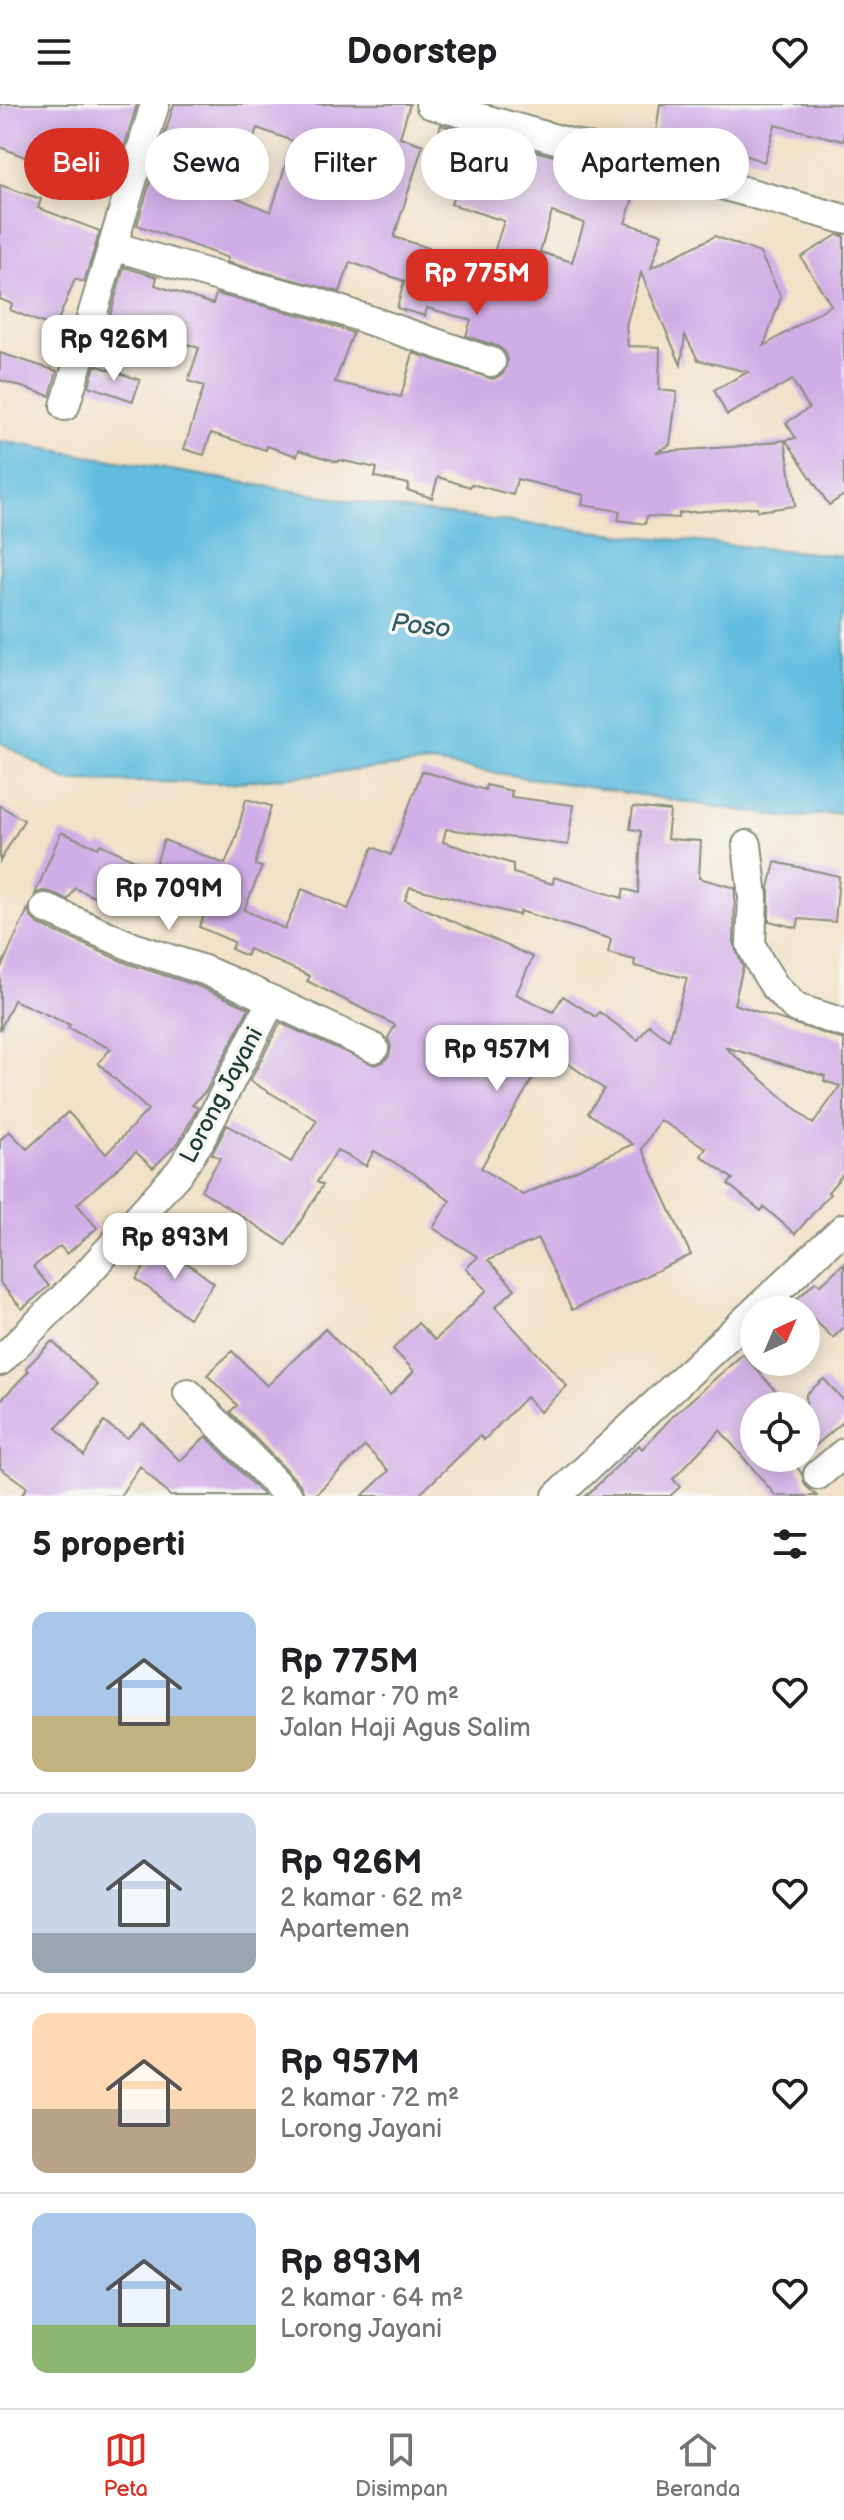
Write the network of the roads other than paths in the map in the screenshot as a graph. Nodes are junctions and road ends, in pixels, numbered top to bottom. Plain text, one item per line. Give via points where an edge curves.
1 (155, 104) edge
2 (430, 104) edge
3 (470, 110) edge
4 (844, 219) edge
5 (113, 246) junction
6 (491, 362) dead end
7 (65, 406) dead end
8 (747, 845) dead end
9 (45, 908) dead end
10 (272, 1000) junction
11 (844, 1023) edge
12 (374, 1048) dead end
13 (844, 1228) edge
14 (771, 1296) edge
15 (740, 1325) edge
16 (0, 1361) edge
17 (188, 1393) dead end
18 (844, 1453) edge
19 (818, 1475) dead end
20 (288, 1496) edge
21 (557, 1496) edge

1 - 5 street
2 - 3 street
3 - 4 street
5 - 6 street via 313,301
5 - 7 street
8 - 11 street via 751,945 760,963 796,1008
9 - 10 street, Lorong Jayani
10 - 12 street, Lorong Jayani
10 - 16 street, Lorong Jayani via 180,1171
13 - 14 street
15 - 21 street
17 - 20 street
18 - 19 street

